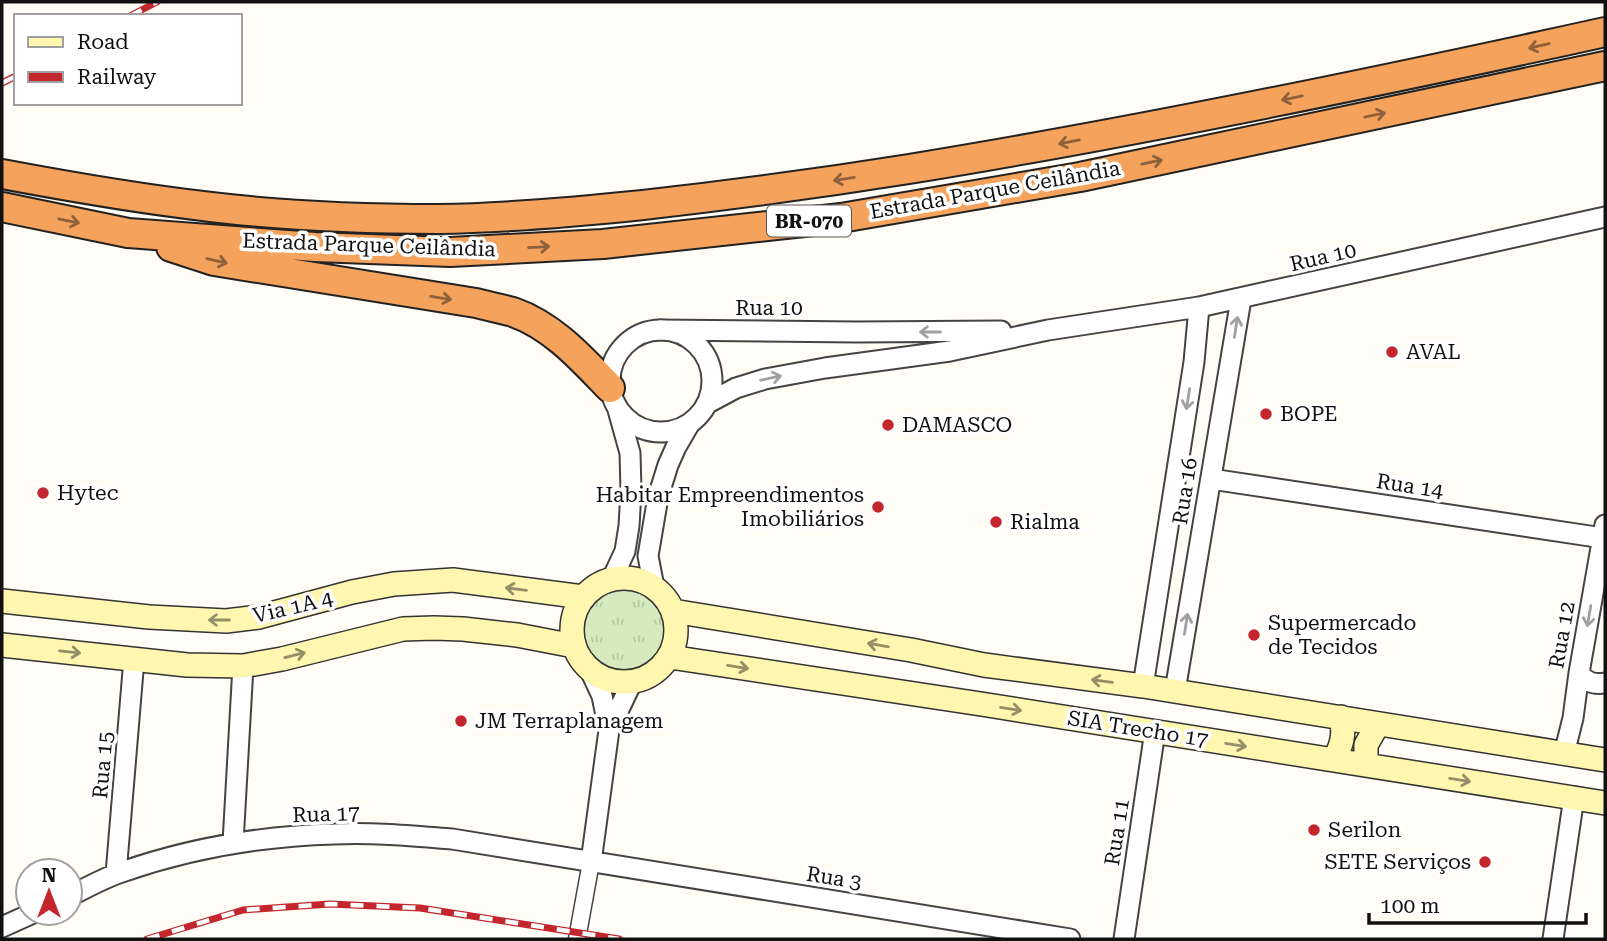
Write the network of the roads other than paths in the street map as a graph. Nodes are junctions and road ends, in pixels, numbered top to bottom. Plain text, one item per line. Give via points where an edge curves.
1 (1605, 32) edge
2 (1605, 66) edge
3 (2, 174) edge
4 (2, 207) edge
5 (1605, 217) edge
6 (128, 233) junction
7 (1241, 299) junction
8 (1199, 307) junction
9 (659, 330) junction
10 (1048, 330) junction
11 (1194, 362) junction
12 (1228, 375) junction
13 (613, 397) junction
14 (708, 403) junction
15 (690, 423) junction
16 (1211, 479) junction
17 (1604, 532) edge
18 (612, 579) junction
19 (654, 587) junction
20 (583, 597) junction
21 (2, 601) edge
22 (673, 611) junction
23 (1149, 644) junction
24 (2, 645) edge
25 (574, 646) junction
26 (1181, 656) junction
27 (670, 657) junction
28 (134, 659) junction
29 (984, 665) junction
30 (243, 666) junction
31 (590, 670) junction
32 (1578, 673) junction
33 (632, 682) junction
34 (1605, 683) edge
35 (1143, 686) junction
36 (1175, 691) junction
37 (981, 704) junction
38 (1341, 717) junction
39 (1378, 724) junction
40 (610, 730) junction
41 (1155, 732) junction
42 (1564, 754) junction
43 (1334, 760) junction
44 (1605, 760) edge
45 (1366, 765) junction
46 (1574, 797) junction
47 (1605, 803) edge
48 (233, 843) junction
49 (591, 862) junction
50 (116, 874) junction
51 (84, 889) edge
52 (577, 939) edge
53 (1070, 939) edge
54 (1124, 939) edge
55 (1553, 939) edge

1 -> 3 highway, Estrada Parque Ceilândia / BR-070 via 1032,149 786,188 593,210 441,219 318,215 214,208
6 -> 2 highway, Estrada Parque Ceilândia / BR-070 via 450,252 603,244 841,218 1080,177
4 -> 6 highway, Estrada Parque Ceilândia / BR-070
5 - 7 street, Rua 10
6 -> 13 highway via 214,261 515,313 544,327 572,349
7 - 8 street, Rua 10
12 -> 7 street, Rua 16
8 - 10 street, Rua 10
8 - 11 street, Rua 16
10 -> 9 street, Rua 10
9 - 13 street via 642,333 617,355 611,371
9 - 14 street via 676,332 704,352 713,386
14 -> 10 street, Rua 10 via 765,379 950,351
11 - 12 street via 1215,356 1224,362
11 -> 23 street, Rua 16
12 - 16 street, Rua 16
13 - 15 street via 627,419 642,428 658,432
13 - 18 street via 630,453 631,491 625,551
14 - 15 street
15 - 19 street via 668,465 658,497 648,556
16 - 17 street, Rua 14
26 -> 16 street, Rua 16
17 -> 32 street, Rua 12
18 - 19 main road via 641,580
18 - 20 main road
19 - 22 main road
20 -> 21 main road, Via 1A 4 via 453,580 394,584 226,621
20 - 25 main road via 573,620
22 - 27 main road via 677,636
29 -> 22 main road, SIA Trecho 17
23 - 26 street via 1154,661 1162,666 1173,665
23 - 35 street, Rua 16
24 -> 28 main road
30 -> 25 main road via 403,629 463,629
25 - 31 main road
26 - 36 street, Rua 16
27 - 33 main road via 647,678
27 -> 37 main road, SIA Trecho 17
28 - 30 main road
28 - 50 street, Rua 15
35 -> 29 main road, SIA Trecho 17
29 - 37 main road
30 - 48 street
31 - 33 main road via 603,678
31 - 40 street
32 - 34 street via 1587,682
32 - 42 street, Rua 12
33 - 40 street
35 - 36 main road, SIA Trecho 17
36 - 38 main road, SIA Trecho 17
37 -> 41 main road, SIA Trecho 17
38 - 39 main road, SIA Trecho 17
38 - 43 main road via 1343,735
39 - 42 main road, SIA Trecho 17
39 - 45 main road via 1366,745
40 - 49 street
41 -> 43 main road, SIA Trecho 17
41 - 54 street, Rua 11
42 - 44 main road, SIA Trecho 17
43 - 45 main road, SIA Trecho 17
45 -> 46 main road, SIA Trecho 17
46 - 47 main road, SIA Trecho 17
46 - 55 street
48 - 49 street, Rua 17 via 334,834 404,835
48 - 50 street, Rua 17
49 - 52 street
49 - 53 street, Rua 3
50 - 51 street, Rua 17

